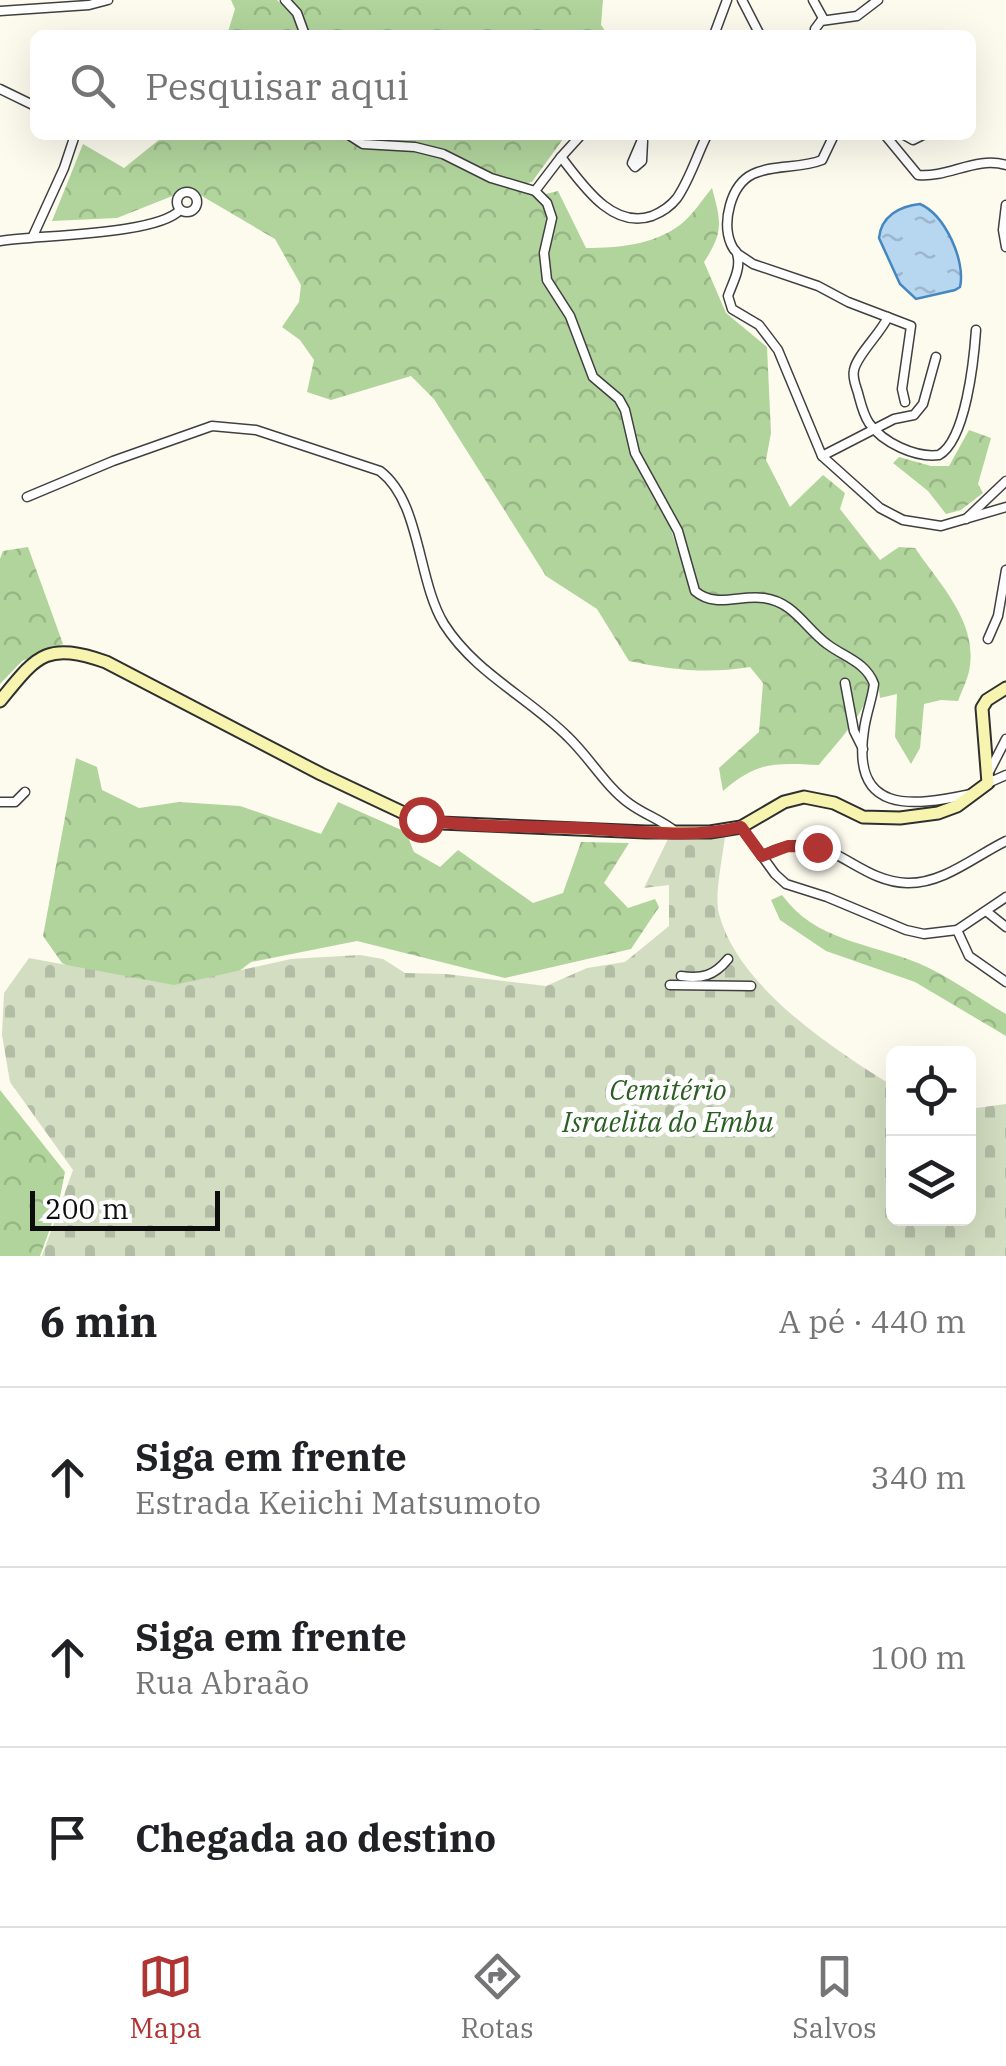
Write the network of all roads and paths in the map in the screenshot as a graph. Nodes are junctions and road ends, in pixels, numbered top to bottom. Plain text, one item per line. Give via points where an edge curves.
1 (108, 0) edge
2 (285, 0) edge
3 (727, 0) edge
4 (742, 0) edge
5 (813, 0) edge
6 (878, 0) edge
7 (0, 10) edge
8 (824, 20) junction
9 (303, 30) edge
10 (716, 30) edge
11 (757, 30) edge
12 (816, 30) edge
13 (0, 88) edge
14 (30, 103) edge
15 (74, 140) edge
16 (357, 140) edge
17 (576, 140) edge
18 (643, 140) edge
19 (704, 140) edge
20 (832, 140) edge
21 (889, 140) edge
22 (561, 157) junction
23 (633, 160) dead end
24 (1006, 165) edge
25 (535, 191) junction
26 (1006, 205) edge
27 (180, 210) dead end
28 (33, 236) junction
29 (0, 241) edge
30 (1006, 247) edge
31 (738, 254) junction
32 (888, 317) junction
33 (976, 330) dead end
34 (936, 358) dead end
35 (904, 402) dead end
36 (873, 428) junction
37 (822, 456) junction
38 (1006, 481) edge
39 (27, 497) dead end
40 (1006, 507) edge
41 (964, 521) junction
42 (1006, 570) edge
43 (988, 638) dead end
44 (845, 682) dead end
45 (1006, 688) edge
46 (0, 701) edge
47 (1006, 740) edge
48 (862, 749) junction
49 (1006, 775) edge
50 (988, 778) junction
51 (25, 792) dead end
52 (976, 793) junction
53 (0, 802) edge
54 (741, 827) junction
55 (676, 832) junction
56 (1006, 841) edge
57 (762, 856) junction
58 (1006, 898) edge
59 (986, 911) junction
60 (1006, 928) edge
61 (957, 930) junction
62 (728, 959) dead end
63 (680, 976) dead end
64 (1006, 982) edge
65 (670, 985) dead end
66 (751, 986) dead end

1 - 7 street
2 - 9 street
3 - 10 street
4 - 11 street
5 - 8 street
6 - 8 street via 857,16
8 - 12 street
13 - 14 street
15 - 28 street
16 - 25 street via 443,154
17 - 22 street
18 - 23 street
19 - 22 street via 673,202 644,218 622,218 607,208
20 - 31 street via 822,160 744,180 727,227
21 - 24 street via 924,176 987,162
22 - 25 street
25 - 48 street via 552,218 544,253 547,280 570,316 593,377 625,410 635,453 671,515 695,591 722,601 776,601 867,672 874,684
26 - 30 street
27 - 28 street via 148,226
28 - 29 street
31 - 32 street
31 - 37 street via 728,296 732,309 759,325 778,350
32 - 35 street via 912,326
32 - 36 street via 853,373
33 - 36 street via 964,406 947,451 909,452
34 - 36 street via 914,415
36 - 37 street
37 - 41 street via 865,497 902,520 926,526
38 - 41 street
39 - 55 street via 212,426 266,433 380,470 399,493 427,587 456,640 564,733 630,804
40 - 41 street
42 - 43 street
44 - 48 street
45 - 50 main road via 982,708
46 - 55 main road via 41,656 87,656 421,819
47 - 50 street
48 - 52 street via 868,781 890,800 926,803
49 - 50 street
50 - 52 main road
51 - 53 street via 14,802
52 - 54 main road via 938,813 888,818 804,797
54 - 55 main road
54 - 57 street
56 - 57 street via 917,882 894,881 817,847 788,846
57 - 61 street via 797,890 924,934
58 - 59 street
59 - 60 street
59 - 61 street
61 - 64 street via 968,956
62 - 63 street via 705,976
65 - 66 street

